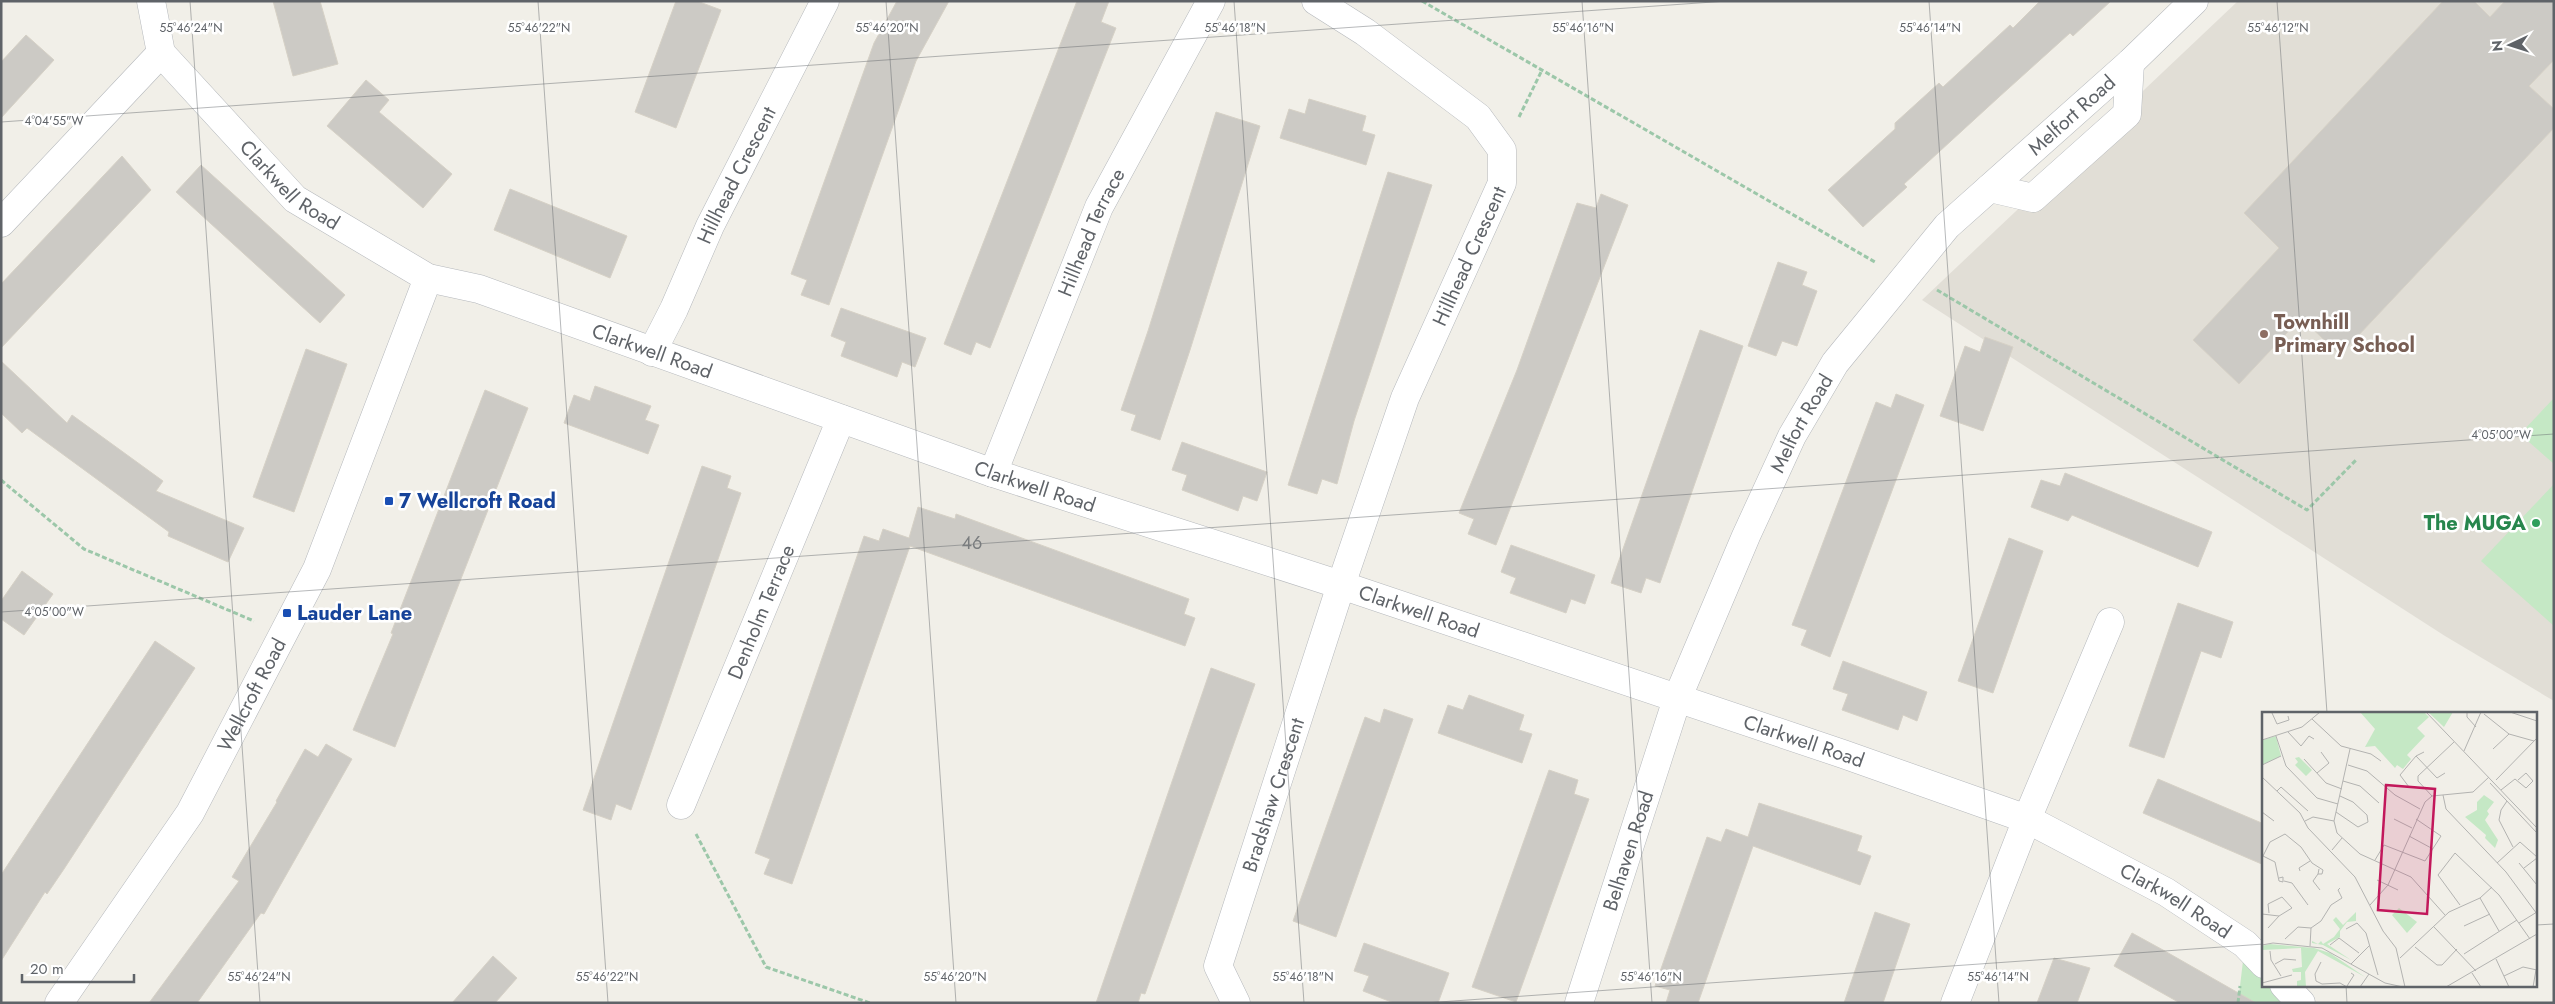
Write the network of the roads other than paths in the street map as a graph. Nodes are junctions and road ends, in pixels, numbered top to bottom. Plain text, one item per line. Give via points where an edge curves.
1 (152, 1) edge
2 (825, 1) edge
3 (1211, 1) edge
4 (1316, 1) edge
5 (2194, 1) edge
6 (161, 54) junction
7 (2130, 63) junction
8 (1990, 188) junction
9 (1, 223) edge
10 (428, 278) junction
11 (652, 352) junction
12 (841, 420) junction
13 (993, 473) junction
14 (1341, 585) junction
15 (2110, 622) dead end
16 (1677, 699) junction
17 (680, 805) road end
18 (2027, 819) junction
19 (2262, 962) edge
20 (2285, 986) edge
21 (59, 1003) edge
22 (1236, 1003) edge
23 (1579, 1003) edge
24 (1955, 1003) edge
25 (2301, 1003) edge

1 - 6 street
2 - 11 street, Hillhead Crescent via 710,226
3 - 13 street, Hillhead Terrace via 1099,207
4 - 14 street, Hillhead Crescent via 1365,32 1478,117 1502,150 1502,183 1405,398
5 - 7 street, Melfort Road
6 - 9 street
6 - 10 street, Clarkwell Road via 295,199
7 - 8 street, Melfort Road
7 - 8 street, Melfort Road via 2127,114 2113,127 2033,198
8 - 16 street, Melfort Road via 1947,226 1835,363 1792,436
10 - 11 street, Clarkwell Road via 478,289
10 - 21 street, Wellcroft Road via 317,570 190,813
11 - 12 street, Clarkwell Road
12 - 13 street, Clarkwell Road
12 - 17 street, Denholm Terrace
13 - 14 street, Clarkwell Road
14 - 16 street, Clarkwell Road
14 - 22 street, Bradshaw Crescent via 1218,966
15 - 18 street
16 - 18 street, Clarkwell Road
16 - 23 street, Belhaven Road
18 - 19 street, Clarkwell Road via 2166,892 2245,944
18 - 24 street
20 - 25 street

